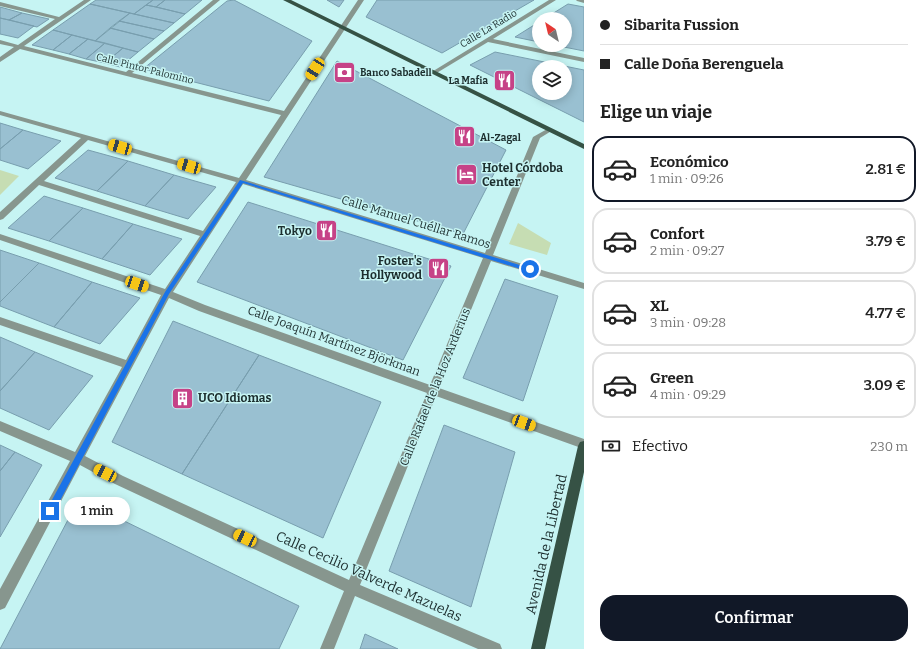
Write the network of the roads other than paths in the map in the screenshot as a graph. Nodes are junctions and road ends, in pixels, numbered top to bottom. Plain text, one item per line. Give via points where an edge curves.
1 (88, 0) edge
2 (218, 0) edge
3 (286, 0) edge
4 (361, 0) edge
5 (553, 0) edge
6 (579, 0) edge
7 (584, 1) edge
8 (0, 4) edge
9 (61, 19) junction
10 (342, 28) junction
11 (487, 40) junction
12 (0, 42) edge
13 (20, 47) junction
14 (0, 60) edge
15 (584, 60) edge
16 (433, 73) junction
17 (127, 74) junction
18 (0, 113) edge
19 (286, 114) junction
20 (549, 130) junction
21 (87, 138) junction
22 (584, 147) edge
23 (241, 181) junction
24 (38, 182) junction
25 (0, 217) edge
26 (206, 235) junction
27 (0, 237) edge
28 (489, 257) junction
29 (584, 286) edge
30 (167, 293) junction
31 (0, 321) edge
32 (128, 365) junction
33 (434, 391) junction
34 (0, 426) edge
35 (584, 445) edge
36 (78, 458) junction
37 (352, 588) junction
38 (0, 603) edge
39 (327, 649) edge
40 (495, 649) edge
41 (538, 649) edge

1 - 9 street
2 - 17 street
3 - 10 main road
4 - 10 street
5 - 11 street, Calle La Radio
6 - 7 street
8 - 9 street
9 - 13 street
10 - 16 main road
10 - 19 street
11 - 15 street
11 - 16 street, Calle La Radio
12 - 13 street, Calle Pintor Palomino
13 - 14 street
13 - 17 street, Calle Pintor Palomino
16 - 20 main road
17 - 19 street, Calle Pintor Palomino
18 - 21 street, Calle Manuel Cuéllar Ramos
19 - 23 street
20 - 22 main road
20 - 28 street, Calle Rafael de la Hoz Arderius via 537,137
21 - 23 street, Calle Manuel Cuéllar Ramos
21 - 24 street
23 - 26 street
23 - 28 street, Calle Manuel Cuéllar Ramos
24 - 25 street
24 - 26 street
26 - 30 street
27 - 30 street, Calle Joaquín Martínez Björkman
28 - 29 street, Calle Manuel Cuéllar Ramos
28 - 33 street, Calle Rafael de la Hoz Arderius
30 - 32 street
30 - 33 street, Calle Joaquín Martínez Björkman via 202,308
31 - 32 street
32 - 36 street
33 - 35 street, Calle Joaquín Martínez Björkman
33 - 37 street, Calle Rafael de la Hoz Arderius
34 - 36 street, Calle Cecilio Valverde Mazuelas
35 - 41 main road, Avenida de la Libertad
36 - 37 street, Calle Cecilio Valverde Mazuelas via 119,480
36 - 38 street
37 - 39 street, Calle Rafael de la Hoz Arderius
37 - 40 street, Calle Cecilio Valverde Mazuelas

